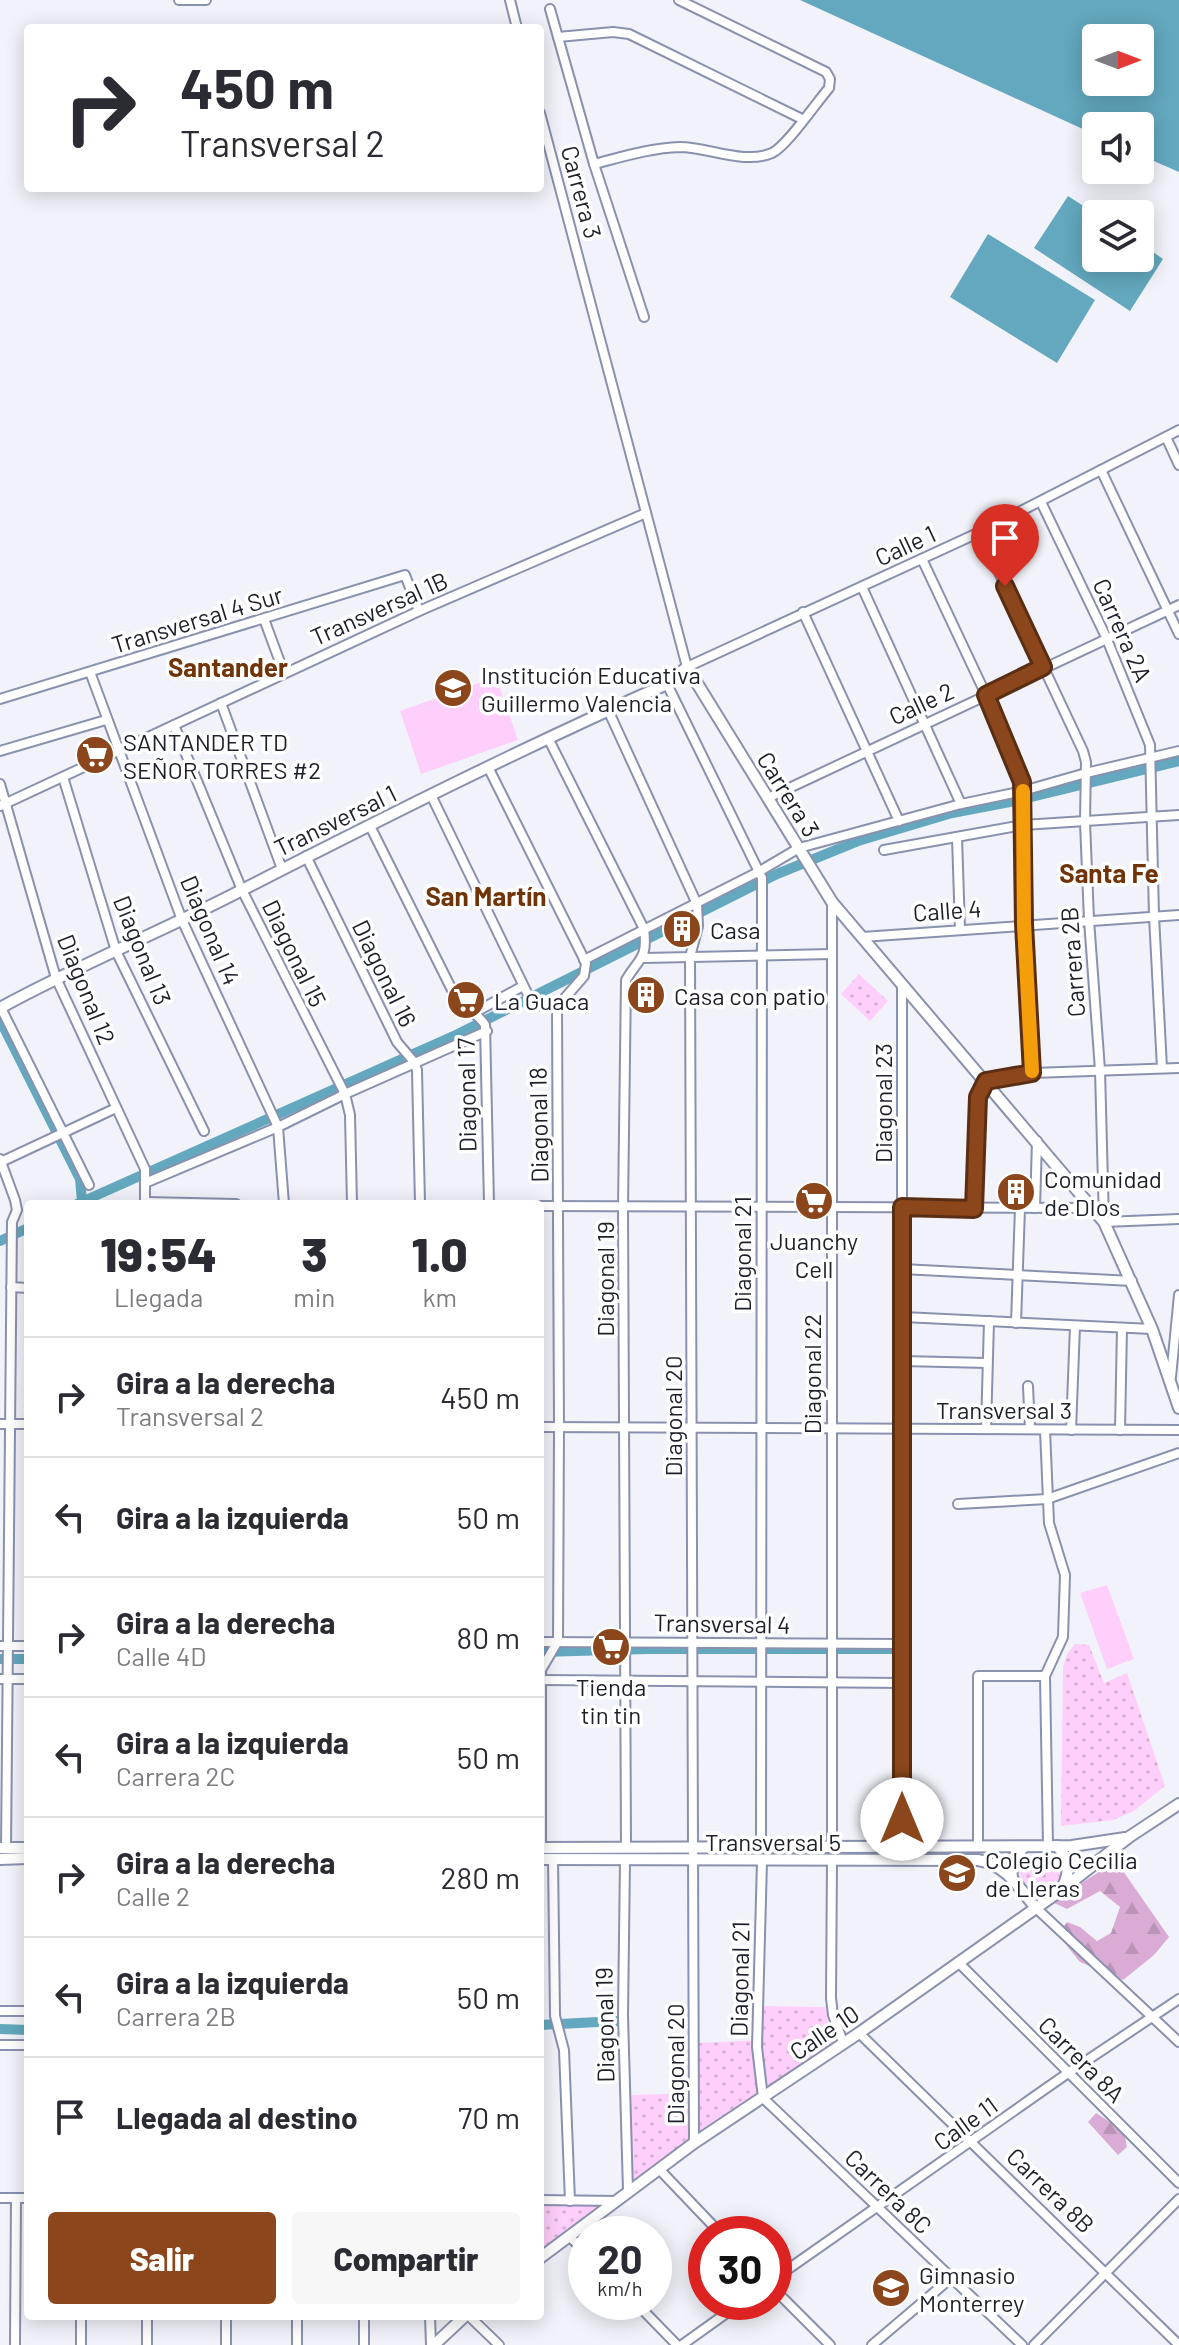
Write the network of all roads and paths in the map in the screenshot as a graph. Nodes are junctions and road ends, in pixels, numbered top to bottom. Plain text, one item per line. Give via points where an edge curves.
1 (179, 0) edge
2 (206, 0) edge
3 (510, 0) edge
4 (679, 0) edge
5 (550, 9) dead end
6 (516, 24) edge
7 (558, 37) junction
8 (802, 119) junction
9 (544, 128) edge
10 (594, 164) junction
11 (644, 317) dead end
12 (1179, 430) edge
13 (1166, 437) junction
14 (1179, 465) edge
15 (1101, 470) junction
16 (1041, 502) junction
17 (646, 513) junction
18 (980, 532) junction
19 (922, 559) junction
20 (862, 587) junction
21 (1179, 605) edge
22 (1168, 610) junction
23 (419, 611) junction
24 (803, 612) junction
25 (264, 619) junction
26 (1179, 634) edge
27 (1106, 637) junction
28 (687, 667) junction
29 (1043, 667) junction
30 (90, 672) junction
31 (284, 673) junction
32 (667, 684) junction
33 (986, 695) junction
34 (0, 699) edge
35 (221, 703) junction
36 (608, 710) junction
37 (106, 720) junction
38 (925, 724) junction
39 (174, 725) junction
40 (549, 740) junction
41 (0, 751) edge
42 (119, 751) junction
43 (1179, 751) edge
44 (866, 752) junction
45 (1152, 759) junction
46 (488, 767) junction
47 (1086, 775) junction
48 (63, 777) junction
49 (0, 784) edge
50 (1023, 793) junction
51 (431, 795) junction
52 (768, 798) junction
53 (3, 804) edge
54 (961, 804) junction
55 (1179, 815) edge
56 (1151, 817) junction
57 (899, 821) junction
58 (1085, 822) junction
59 (1023, 825) junction
60 (370, 826) junction
61 (957, 837) junction
62 (801, 850) junction
63 (884, 850) dead end
64 (306, 856) junction
65 (282, 869) junction
66 (761, 874) junction
67 (242, 890) junction
68 (832, 902) junction
69 (698, 908) junction
70 (1179, 915) edge
71 (1154, 916) junction
72 (182, 920) junction
73 (1089, 920) junction
74 (1024, 924) junction
75 (960, 929) junction
76 (644, 931) junction
77 (862, 937) junction
78 (116, 951) junction
79 (832, 954) junction
80 (761, 956) junction
81 (690, 957) junction
82 (643, 958) junction
83 (585, 962) junction
84 (56, 978) junction
85 (902, 985) junction
86 (524, 988) junction
87 (557, 1007) junction
88 (1, 1008) edge
89 (477, 1014) junction
90 (486, 1028) junction
91 (411, 1060) junction
92 (1162, 1068) junction
93 (1179, 1068) edge
94 (1100, 1070) junction
95 (1032, 1073) junction
96 (986, 1081) junction
97 (344, 1091) junction
98 (116, 1108) junction
99 (276, 1123) junction
100 (204, 1131) dead end
101 (65, 1134) junction
102 (1037, 1139) junction
103 (0, 1161) edge
104 (145, 1177) junction
105 (89, 1185) dead end
106 (145, 1200) edge
107 (284, 1200) edge
108 (352, 1200) edge
109 (420, 1200) edge
110 (489, 1200) edge
111 (544, 1206) edge
112 (559, 1206) junction
113 (902, 1207) junction
114 (623, 1208) junction
115 (691, 1208) junction
116 (760, 1208) junction
117 (830, 1208) junction
118 (1020, 1208) junction
119 (1035, 1208) junction
120 (1092, 1208) junction
121 (974, 1209) junction
122 (1179, 1219) edge
123 (1104, 1222) junction
124 (0, 1223) edge
125 (12, 1227) junction
126 (902, 1269) junction
127 (1017, 1275) junction
128 (1132, 1281) junction
129 (11, 1287) junction
130 (24, 1288) edge
131 (1179, 1295) edge
132 (903, 1317) junction
133 (989, 1321) junction
134 (1016, 1323) junction
135 (1177, 1323) edge
136 (1075, 1326) junction
137 (1122, 1328) junction
138 (1152, 1329) junction
139 (902, 1361) junction
140 (987, 1363) junction
141 (1170, 1381) junction
142 (1028, 1386) dead end
143 (1179, 1408) edge
144 (5, 1424) edge
145 (544, 1427) edge
146 (559, 1427) junction
147 (624, 1427) junction
148 (692, 1428) junction
149 (761, 1428) junction
150 (832, 1428) junction
151 (903, 1429) junction
152 (986, 1429) junction
153 (1030, 1429) junction
154 (1045, 1430) junction
155 (1071, 1430) junction
156 (1120, 1430) junction
157 (1179, 1430) edge
158 (1179, 1453) edge
159 (1047, 1499) junction
160 (958, 1504) dead end
161 (544, 1642) edge
162 (556, 1644) junction
163 (625, 1644) junction
164 (902, 1644) junction
165 (693, 1646) junction
166 (762, 1646) junction
167 (832, 1647) junction
168 (5, 1649) edge
169 (544, 1665) edge
170 (1045, 1676) junction
171 (5, 1677) edge
172 (544, 1680) edge
173 (625, 1681) junction
174 (693, 1681) junction
175 (761, 1681) junction
176 (832, 1682) junction
177 (902, 1683) junction
178 (1179, 1804) edge
179 (1129, 1837) junction
180 (832, 1845) junction
181 (626, 1846) junction
182 (693, 1846) junction
183 (761, 1846) junction
184 (902, 1846) junction
185 (978, 1846) junction
186 (1052, 1846) junction
187 (1024, 1847) junction
188 (544, 1848) edge
189 (24, 1849) edge
190 (2, 1852) edge
191 (24, 1857) edge
192 (544, 1859) edge
193 (553, 1859) junction
194 (625, 1860) junction
195 (693, 1860) junction
196 (762, 1861) junction
197 (832, 1861) junction
198 (1012, 1879) junction
199 (1060, 1891) junction
200 (1035, 1907) junction
201 (958, 1962) junction
202 (1179, 1999) edge
203 (0, 2011) edge
204 (24, 2011) edge
205 (1153, 2017) junction
206 (859, 2033) junction
207 (843, 2042) junction
208 (1179, 2042) edge
209 (0, 2045) edge
210 (24, 2045) edge
211 (1068, 2073) junction
212 (763, 2098) junction
213 (973, 2142) junction
214 (694, 2143) junction
215 (659, 2169) junction
216 (1179, 2183) edge
217 (628, 2191) junction
218 (0, 2198) edge
219 (16, 2198) junction
220 (24, 2198) edge
221 (1179, 2199) edge
222 (544, 2200) edge
223 (570, 2201) junction
224 (617, 2201) junction
225 (879, 2208) junction
226 (596, 2216) edge
227 (704, 2216) edge
228 (568, 2237) edge
229 (544, 2255) edge
230 (792, 2267) edge
231 (1107, 2272) junction
232 (951, 2278) junction
233 (792, 2307) edge
234 (81, 2320) edge
235 (147, 2320) edge
236 (226, 2320) edge
237 (297, 2320) edge
238 (364, 2320) edge
239 (430, 2320) edge
240 (462, 2320) edge
241 (471, 2320) edge
242 (654, 2320) edge
243 (716, 2320) edge
244 (15, 2345) edge
245 (81, 2345) edge
246 (147, 2345) edge
247 (226, 2345) edge
248 (297, 2345) edge
249 (364, 2345) edge
250 (432, 2345) edge
251 (499, 2345) edge
252 (680, 2345) edge
253 (830, 2345) edge
254 (872, 2345) edge
255 (1022, 2345) edge
256 (1034, 2345) edge
257 (1179, 2345) edge

1 - 2 street
3 - 6 street
4 - 8 street via 826,72 829,88
5 - 7 street
7 - 8 street via 629,34
7 - 10 street
8 - 10 street via 783,146 758,157 682,147
9 - 17 street, Carrera 3
10 - 11 street
12 - 13 street, Calle 1
13 - 14 street
13 - 15 street, Calle 1
15 - 16 street, Calle 1
15 - 22 street
16 - 18 street, Calle 1
16 - 27 street, Carrera 2A
17 - 23 street, Transversal 1B
17 - 28 street, Carrera 3
18 - 19 street, Calle 1
18 - 29 street, Carrera 2B
19 - 20 street, Calle 1
19 - 33 street
20 - 24 street, Calle 1
20 - 38 street
21 - 22 street, Calle 2
22 - 26 street
22 - 27 street, Calle 2
23 - 25 street, Transversal 4 Sur via 405,575
23 - 31 street, Transversal 1B
24 - 28 street, Calle 1
24 - 44 street
25 - 30 street, Transversal 4 Sur
25 - 31 street
27 - 29 street, Calle 2
27 - 45 street, Carrera 2A
28 - 32 street, Transversal 1
28 - 52 street, Carrera 3
29 - 33 street, Calle 2
29 - 47 street, Carrera 2B via 1083,751
30 - 34 street, Transversal 4 Sur
30 - 37 street, Diagonal 14
31 - 35 street, Transversal 1B
32 - 36 street, Transversal 1
32 - 66 street
33 - 38 street, Calle 2
33 - 50 street
35 - 39 street, Transversal 1B
35 - 65 street
36 - 40 street, Transversal 1
36 - 69 street, Diagonal 20
37 - 41 street
37 - 42 street, Diagonal 14
38 - 44 street, Calle 2
38 - 54 street
39 - 42 street, Transversal 1B
39 - 67 street, Diagonal 15
40 - 46 street, Transversal 1
40 - 76 street, Diagonal 19
42 - 48 street, Transversal 1B
42 - 72 street, Diagonal 14
43 - 45 street
44 - 52 street, Calle 2
44 - 57 street
45 - 47 street
45 - 56 street, Carrera 2A
46 - 51 street, Transversal 1
46 - 83 street
47 - 50 street
47 - 58 street, Carrera 2B
48 - 53 street, Transversal 1B
48 - 78 street, Diagonal 13
49 - 53 street, Diagonal 12
50 - 54 street
50 - 59 street
51 - 60 street, Transversal 1
51 - 86 street
52 - 62 street, Carrera 3
53 - 84 street, Diagonal 12
54 - 57 street
55 - 56 street
56 - 58 street
56 - 71 street, Carrera 2A
57 - 62 street
58 - 59 street
58 - 73 street, Carrera 2B
59 - 61 street
59 - 74 street
60 - 64 street, Transversal 1
60 - 89 street, Diagonal 17 via 456,998
61 - 63 street
61 - 75 street
62 - 66 street
62 - 68 street, Carrera 3
64 - 65 street, Transversal 1
64 - 91 street, Diagonal 16 via 397,1042
65 - 67 street, Transversal 1
66 - 69 street
66 - 80 street, Diagonal 21
67 - 72 street, Transversal 1
67 - 97 street, Diagonal 15
68 - 77 street, Carrera 3
68 - 79 street, Diagonal 22
69 - 76 street
69 - 81 street, Diagonal 20
70 - 71 street, Calle 4
71 - 73 street, Calle 4
71 - 92 street, Carrera 2A
72 - 78 street, Transversal 1
72 - 99 street, Diagonal 14
73 - 74 street, Calle 4
73 - 94 street, Carrera 2B
74 - 75 street, Calle 4
74 - 95 street
75 - 77 street, Calle 4
76 - 82 street, Diagonal 19
76 - 83 street
77 - 85 street, Carrera 3
78 - 84 street, Transversal 1
78 - 100 street, Diagonal 13
79 - 80 street
79 - 117 street, Diagonal 22
80 - 81 street
80 - 116 street, Diagonal 21
81 - 82 street
81 - 115 street, Diagonal 20
82 - 114 street, Diagonal 19 via 626,980
83 - 87 street via 584,976
84 - 88 street, Transversal 1
84 - 98 street, Diagonal 12
85 - 96 street, Carrera 3
85 - 113 street, Diagonal 23
86 - 87 street via 536,1005
86 - 89 street
87 - 112 street, Diagonal 18
88 - 101 street
89 - 90 street, Diagonal 17
90 - 91 street
90 - 110 street, Diagonal 17
91 - 97 street
91 - 109 street, Diagonal 16 via 417,1070
92 - 93 street
92 - 94 street
94 - 95 street
94 - 123 street, Carrera 2B
95 - 96 street
96 - 102 street, Carrera 3
96 - 121 street via 976,1110
97 - 99 street
97 - 108 street, Diagonal 15 via 350,1115
98 - 101 street
98 - 104 street, Diagonal 12
99 - 104 street
99 - 107 street, Diagonal 14
101 - 103 street
101 - 105 street
102 - 119 street
102 - 120 street, Carrera 3
103 - 125 street via 17,1210
104 - 106 street, Diagonal 12
111 - 112 street
112 - 114 street
112 - 146 street, Diagonal 18
113 - 117 street
113 - 121 street
113 - 126 street, Diagonal 23
114 - 115 street
114 - 147 street, Diagonal 19
115 - 116 street
115 - 148 street, Diagonal 20
116 - 117 street
116 - 149 street, Diagonal 21
117 - 150 street, Diagonal 22
118 - 119 street
118 - 121 street
118 - 127 street
119 - 120 street
120 - 123 street, Carrera 3
122 - 123 street
123 - 128 street, Carrera 3
124 - 125 street
125 - 129 street
126 - 127 street
126 - 132 street, Diagonal 23
127 - 128 street
127 - 134 street
128 - 138 street, Carrera 3
129 - 130 street
129 - 144 street
131 - 135 street
132 - 133 street
132 - 139 street, Diagonal 23
133 - 134 street
133 - 140 street
134 - 136 street
135 - 141 street
136 - 137 street
136 - 155 street
137 - 138 street
137 - 156 street
138 - 141 street, Carrera 3
139 - 140 street
139 - 151 street, Diagonal 23
140 - 152 street
141 - 143 street, Carrera 3
142 - 153 street
144 - 168 street
145 - 146 street, Transversal 3
146 - 147 street, Transversal 3
146 - 162 street, Diagonal 18
147 - 148 street, Transversal 3
147 - 163 street, Diagonal 19
148 - 149 street, Transversal 3
148 - 165 street, Diagonal 20
149 - 150 street, Transversal 3
149 - 166 street, Diagonal 21
150 - 151 street, Transversal 3
150 - 167 street, Diagonal 22
151 - 152 street, Transversal 3
151 - 164 street, Diagonal 23
152 - 153 street, Transversal 3
153 - 154 street, Transversal 3
154 - 155 street, Transversal 3
154 - 159 street
155 - 156 street, Transversal 3
156 - 157 street, Transversal 3
158 - 159 street
159 - 160 street
159 - 170 street via 1051,1535 1065,1575 1063,1637
161 - 162 street, Transversal 4
162 - 163 street, Transversal 4
162 - 169 street
163 - 165 street, Transversal 4
163 - 173 street, Diagonal 19
164 - 167 street, Transversal 4
164 - 177 street, Diagonal 23
165 - 166 street, Transversal 4
165 - 174 street, Diagonal 20
166 - 167 street, Transversal 4
166 - 175 street, Diagonal 21
167 - 176 street, Diagonal 22
168 - 171 street
170 - 185 street via 978,1676
170 - 186 street
171 - 190 street
172 - 173 street
173 - 174 street
173 - 181 street, Diagonal 19
174 - 175 street
174 - 182 street, Diagonal 20
175 - 176 street
175 - 183 street, Diagonal 21
176 - 177 street
176 - 180 street, Diagonal 22
177 - 184 street, Diagonal 23
178 - 179 street, Calle 10
179 - 186 street, Calle 10
179 - 199 street, Calle 10
180 - 183 street, Transversal 5
180 - 184 street, Transversal 5
181 - 182 street, Transversal 5
181 - 188 street, Transversal 5
182 - 183 street, Transversal 5
182 - 195 street, Diagonal 20
184 - 185 street, Transversal 5
185 - 187 street, Transversal 5
186 - 187 street, Calle 10
186 - 199 street via 1068,1862
187 - 198 street via 1011,1860
189 - 190 street
190 - 191 street
192 - 193 street, Transversal 5
193 - 194 street, Transversal 5
193 - 223 street via 555,2016 564,2050
194 - 195 street, Transversal 5
194 - 217 street, Diagonal 19
195 - 196 street, Transversal 5
195 - 214 street, Diagonal 20
196 - 197 street, Transversal 5
196 - 212 street, Diagonal 21 via 757,2047
197 - 198 street, Transversal 5 via 978,1860 996,1865
197 - 207 street via 831,1998
198 - 200 street, Transversal 5
199 - 200 street, Calle 10
200 - 201 street, Calle 10
200 - 205 street
201 - 206 street, Calle 10
201 - 211 street, Carrera 8A
202 - 205 street, Calle 11
203 - 204 street
205 - 208 street
205 - 211 street, Calle 11
206 - 207 street, Calle 10
206 - 213 street, Carrera 8B
207 - 212 street, Calle 10
209 - 210 street
211 - 213 street, Calle 11
211 - 216 street, Carrera 8A
212 - 214 street, Calle 10
212 - 225 street, Carrera 8C
213 - 225 street, Calle 11
213 - 231 street, Carrera 8B
214 - 215 street, Calle 10
215 - 217 street, Calle 10
215 - 227 street
217 - 224 street, Calle 10
218 - 219 street
219 - 220 street
219 - 244 street
221 - 231 street
222 - 223 street
223 - 224 street
224 - 226 street, Calle 10
225 - 230 street, Calle 11
225 - 232 street, Carrera 8C
228 - 229 street, Calle 10
231 - 256 street
231 - 257 street, Carrera 8B
232 - 254 street
232 - 255 street, Carrera 8C
233 - 253 street
234 - 245 street
235 - 246 street
236 - 247 street
237 - 248 street
238 - 249 street
239 - 250 street
240 - 250 street
241 - 251 street
242 - 252 street
243 - 252 street

